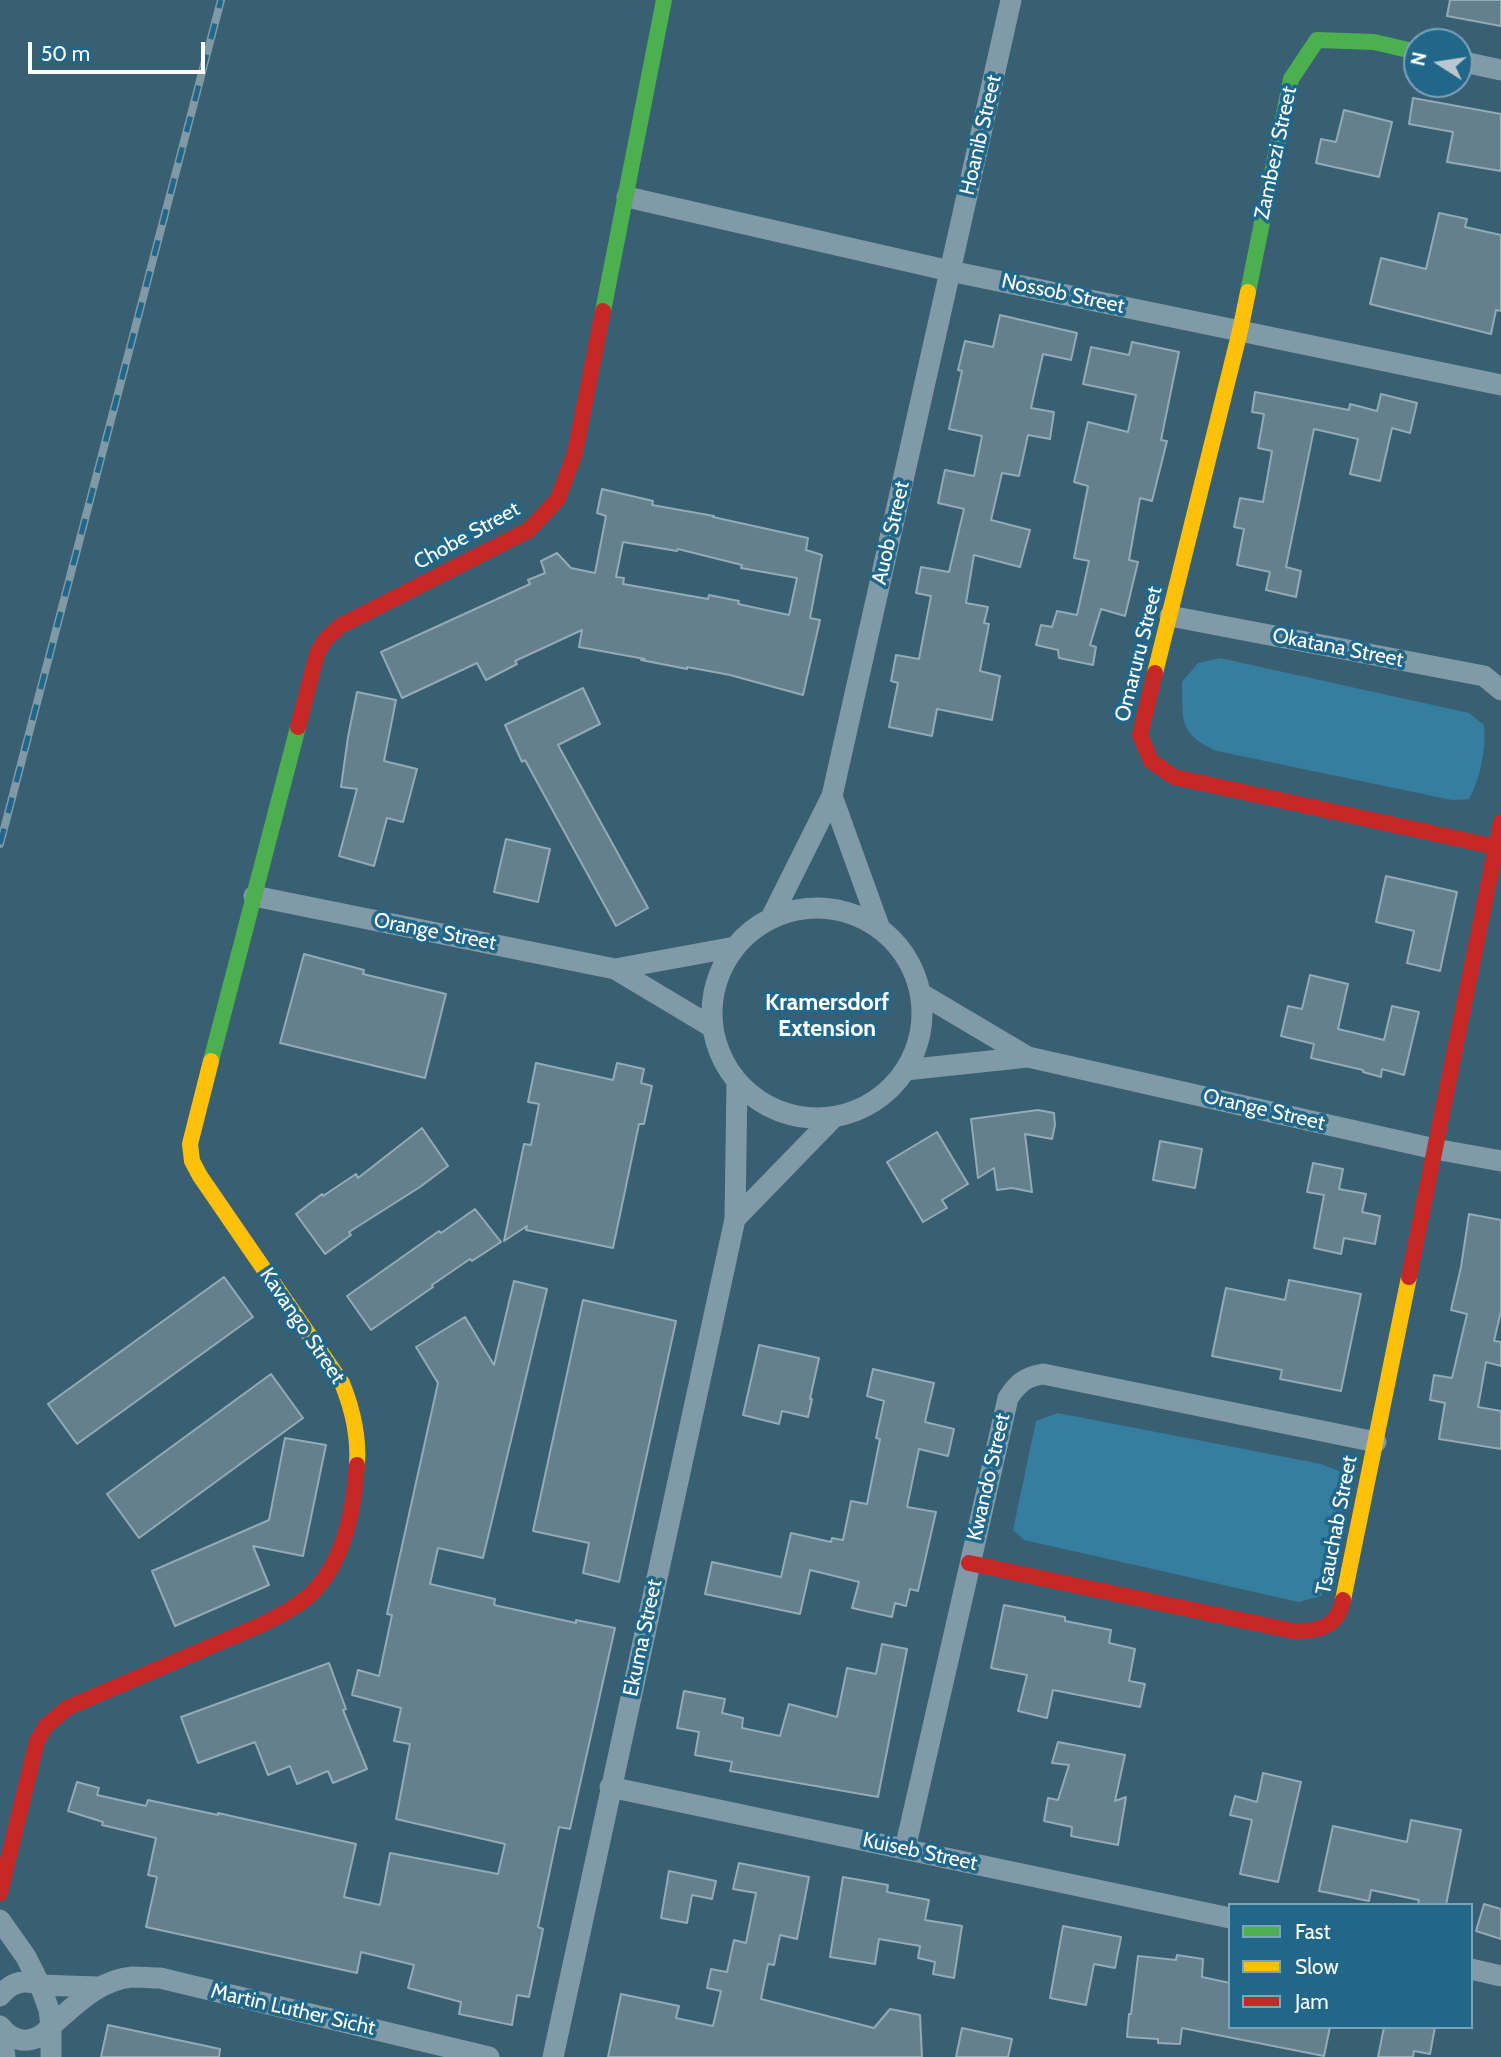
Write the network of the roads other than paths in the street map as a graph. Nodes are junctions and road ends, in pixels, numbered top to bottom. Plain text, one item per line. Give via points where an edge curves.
1 (664, 0) edge
2 (1011, 0) edge
3 (1403, 48) edge
4 (1473, 64) edge
5 (1501, 70) edge
6 (626, 197) junction
7 (950, 271) junction
8 (1240, 331) junction
9 (1501, 385) edge
10 (1170, 616) junction
11 (1501, 690) edge
12 (832, 796) junction
13 (1501, 822) edge
14 (1496, 847) junction
15 (254, 896) junction
16 (771, 918) junction
17 (880, 929) junction
18 (735, 947) junction
19 (615, 969) junction
20 (920, 993) junction
21 (712, 1027) junction
22 (1028, 1056) junction
23 (905, 1070) junction
24 (737, 1082) junction
25 (834, 1117) junction
26 (1435, 1149) junction
27 (1501, 1161) edge
28 (735, 1219) junction
29 (1376, 1442) junction
30 (969, 1563) junction
31 (610, 1787) junction
32 (905, 1849) junction
33 (0, 1894) edge
34 (1228, 1918) edge
35 (0, 1920) edge
36 (1473, 1969) edge
37 (1501, 1976) edge
38 (40, 1985) junction
39 (97, 1987) junction
40 (0, 1996) edge
41 (51, 2026) junction
42 (1, 2027) edge
43 (3, 2056) edge
44 (51, 2057) edge
45 (489, 2057) edge
46 (553, 2057) edge

1 - 6 street, Chobe Street
2 - 7 street, Hoanib Street
3 - 8 street, Zambezi Street via 1317,40 1291,79
4 - 5 street
6 - 7 street, Nossob Street
6 - 15 street, Chobe Street via 575,453 558,499 529,530 340,626 325,640 317,654
7 - 8 street, Nossob Street
7 - 12 street, Auob Street
8 - 9 street, Nossob Street
8 - 10 street, Omaruru Street
10 - 11 street, Okatana Street via 1484,676
10 - 14 street, Omaruru Street via 1140,735 1151,761 1174,777
12 - 16 street, Auob Street
12 - 17 street
13 - 14 street
14 - 26 street
15 - 19 street, Orange Street
15 - 33 street, Kavango Street via 190,1144 192,1161 342,1383 358,1443 351,1515 328,1574 292,1608 67,1708 46,1726 37,1741
16 - 17 street via 799,909 827,908 855,915
16 - 18 street
17 - 20 street via 899,947
18 - 19 street, Orange Street
18 - 21 street via 720,971 712,999
19 - 21 street, Orange Street
20 - 22 street, Orange Street
20 - 23 street via 916,1046
21 - 24 street via 721,1056
22 - 23 street, Orange Street
22 - 26 street, Orange Street
23 - 25 street via 886,1093
24 - 25 street via 764,1105 798,1117
24 - 28 street, Ekuma Street
25 - 28 street
26 - 27 street, Orange Street
26 - 29 street, Tsauchab Street
28 - 31 street, Ekuma Street
29 - 30 street, Kwando Street via 1044,1374 1028,1377 1008,1398
29 - 30 street, Tsauchab Street via 1341,1611 1336,1620 1315,1631 1293,1631
30 - 32 street, Kwando Street
31 - 32 street, Kuiseb Street
31 - 46 street, Ekuma Street
32 - 34 street, Kuiseb Street
35 - 38 street
36 - 37 street
38 - 39 street, Martin Luther Sicht
38 - 40 street, Martin Luther Sicht via 22,1981
38 - 41 street
39 - 41 street, Martin Luther Sicht
39 - 45 street, Martin Luther Sicht via 132,1977 160,1979
41 - 42 street, Martin Luther Sicht via 26,2041 8,2035
41 - 44 street
42 - 43 street

